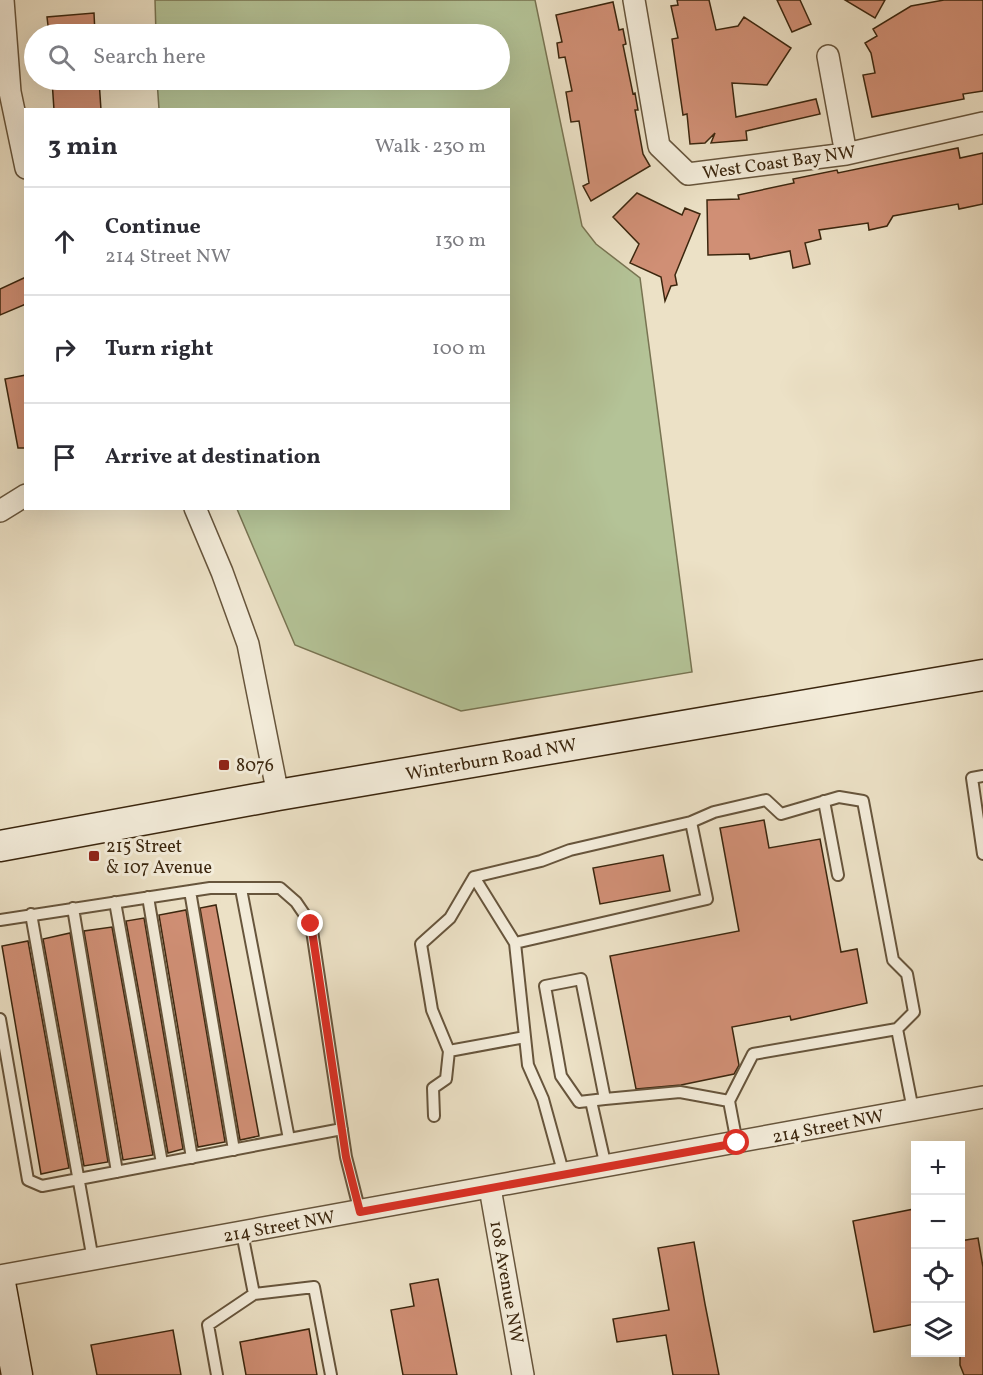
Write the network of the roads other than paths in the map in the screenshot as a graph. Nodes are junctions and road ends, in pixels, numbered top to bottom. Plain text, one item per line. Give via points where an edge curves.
1 (3, 0) edge
2 (634, 0) edge
3 (828, 56) dead end
4 (983, 123) edge
5 (846, 154) junction
6 (24, 158) edge
7 (24, 496) edge
8 (196, 510) edge
9 (0, 511) edge
10 (983, 675) edge
11 (983, 776) edge
12 (278, 795) junction
13 (824, 801) junction
14 (691, 822) junction
15 (0, 846) edge
16 (983, 854) edge
17 (838, 875) dead end
18 (474, 877) junction
19 (241, 888) junction
20 (190, 891) junction
21 (148, 897) junction
22 (116, 902) junction
23 (73, 908) junction
24 (31, 914) junction
25 (0, 920) edge
26 (515, 943) junction
27 (0, 1019) edge
28 (897, 1029) junction
29 (525, 1037) junction
30 (449, 1051) junction
31 (983, 1097) edge
32 (605, 1099) junction
33 (591, 1101) junction
34 (729, 1101) junction
35 (913, 1110) junction
36 (434, 1116) dead end
37 (342, 1129) junction
38 (289, 1139) junction
39 (737, 1143) junction
40 (234, 1150) junction
41 (192, 1158) junction
42 (162, 1164) junction
43 (606, 1167) junction
44 (117, 1172) junction
45 (564, 1175) junction
46 (77, 1180) junction
47 (490, 1188) junction
48 (360, 1212) junction
49 (242, 1233) junction
50 (93, 1260) junction
51 (0, 1276) edge
52 (0, 1283) edge
53 (254, 1294) junction
54 (16, 1375) edge
55 (217, 1375) edge
56 (331, 1375) edge
57 (524, 1375) edge

1 - 6 street via 10,92
2 - 5 street, West Coast Bay NW via 659,146 688,174
3 - 5 street
4 - 5 street, West Coast Bay NW
7 - 9 street
8 - 12 street via 248,644
10 - 12 main road, Winterburn Road NW
11 - 16 lane via 972,778
12 - 15 main road, Winterburn Road NW
13 - 14 lane via 782,814 765,800 714,812
13 - 17 lane
13 - 28 lane via 839,797 863,801 893,960 907,974 914,1012
14 - 18 lane
14 - 26 lane via 707,899
18 - 26 lane
18 - 30 lane via 450,918 421,944 432,1010
19 - 20 lane
19 - 37 lane via 280,888 311,924
19 - 38 lane
20 - 21 lane
20 - 40 lane
21 - 22 lane
21 - 41 lane
22 - 23 lane
22 - 42 lane
23 - 24 lane
23 - 44 lane
24 - 25 lane
24 - 46 lane
26 - 29 lane
27 - 46 lane via 28,1180 42,1186
28 - 34 lane via 753,1054
28 - 35 lane
29 - 30 lane
29 - 45 lane via 528,1065 543,1100
30 - 36 lane via 446,1079 433,1088
31 - 35 street, 214 Street NW
32 - 33 lane
32 - 33 lane via 581,979 545,986 561,1076 579,1102
32 - 34 lane via 680,1092
33 - 43 lane
34 - 39 lane
35 - 39 street, 214 Street NW
37 - 38 lane
37 - 48 lane
38 - 40 lane
39 - 43 street, 214 Street NW
40 - 41 lane
41 - 42 lane
42 - 44 lane
43 - 45 street, 214 Street NW
44 - 46 lane
45 - 47 street, 214 Street NW
46 - 50 lane
47 - 48 street, 214 Street NW
47 - 57 street, 108 Avenue NW
48 - 49 street, 214 Street NW
49 - 50 street, 214 Street NW
49 - 53 lane
50 - 51 street, 214 Street NW
52 - 54 main road
53 - 55 lane via 208,1325
53 - 56 lane via 314,1287

